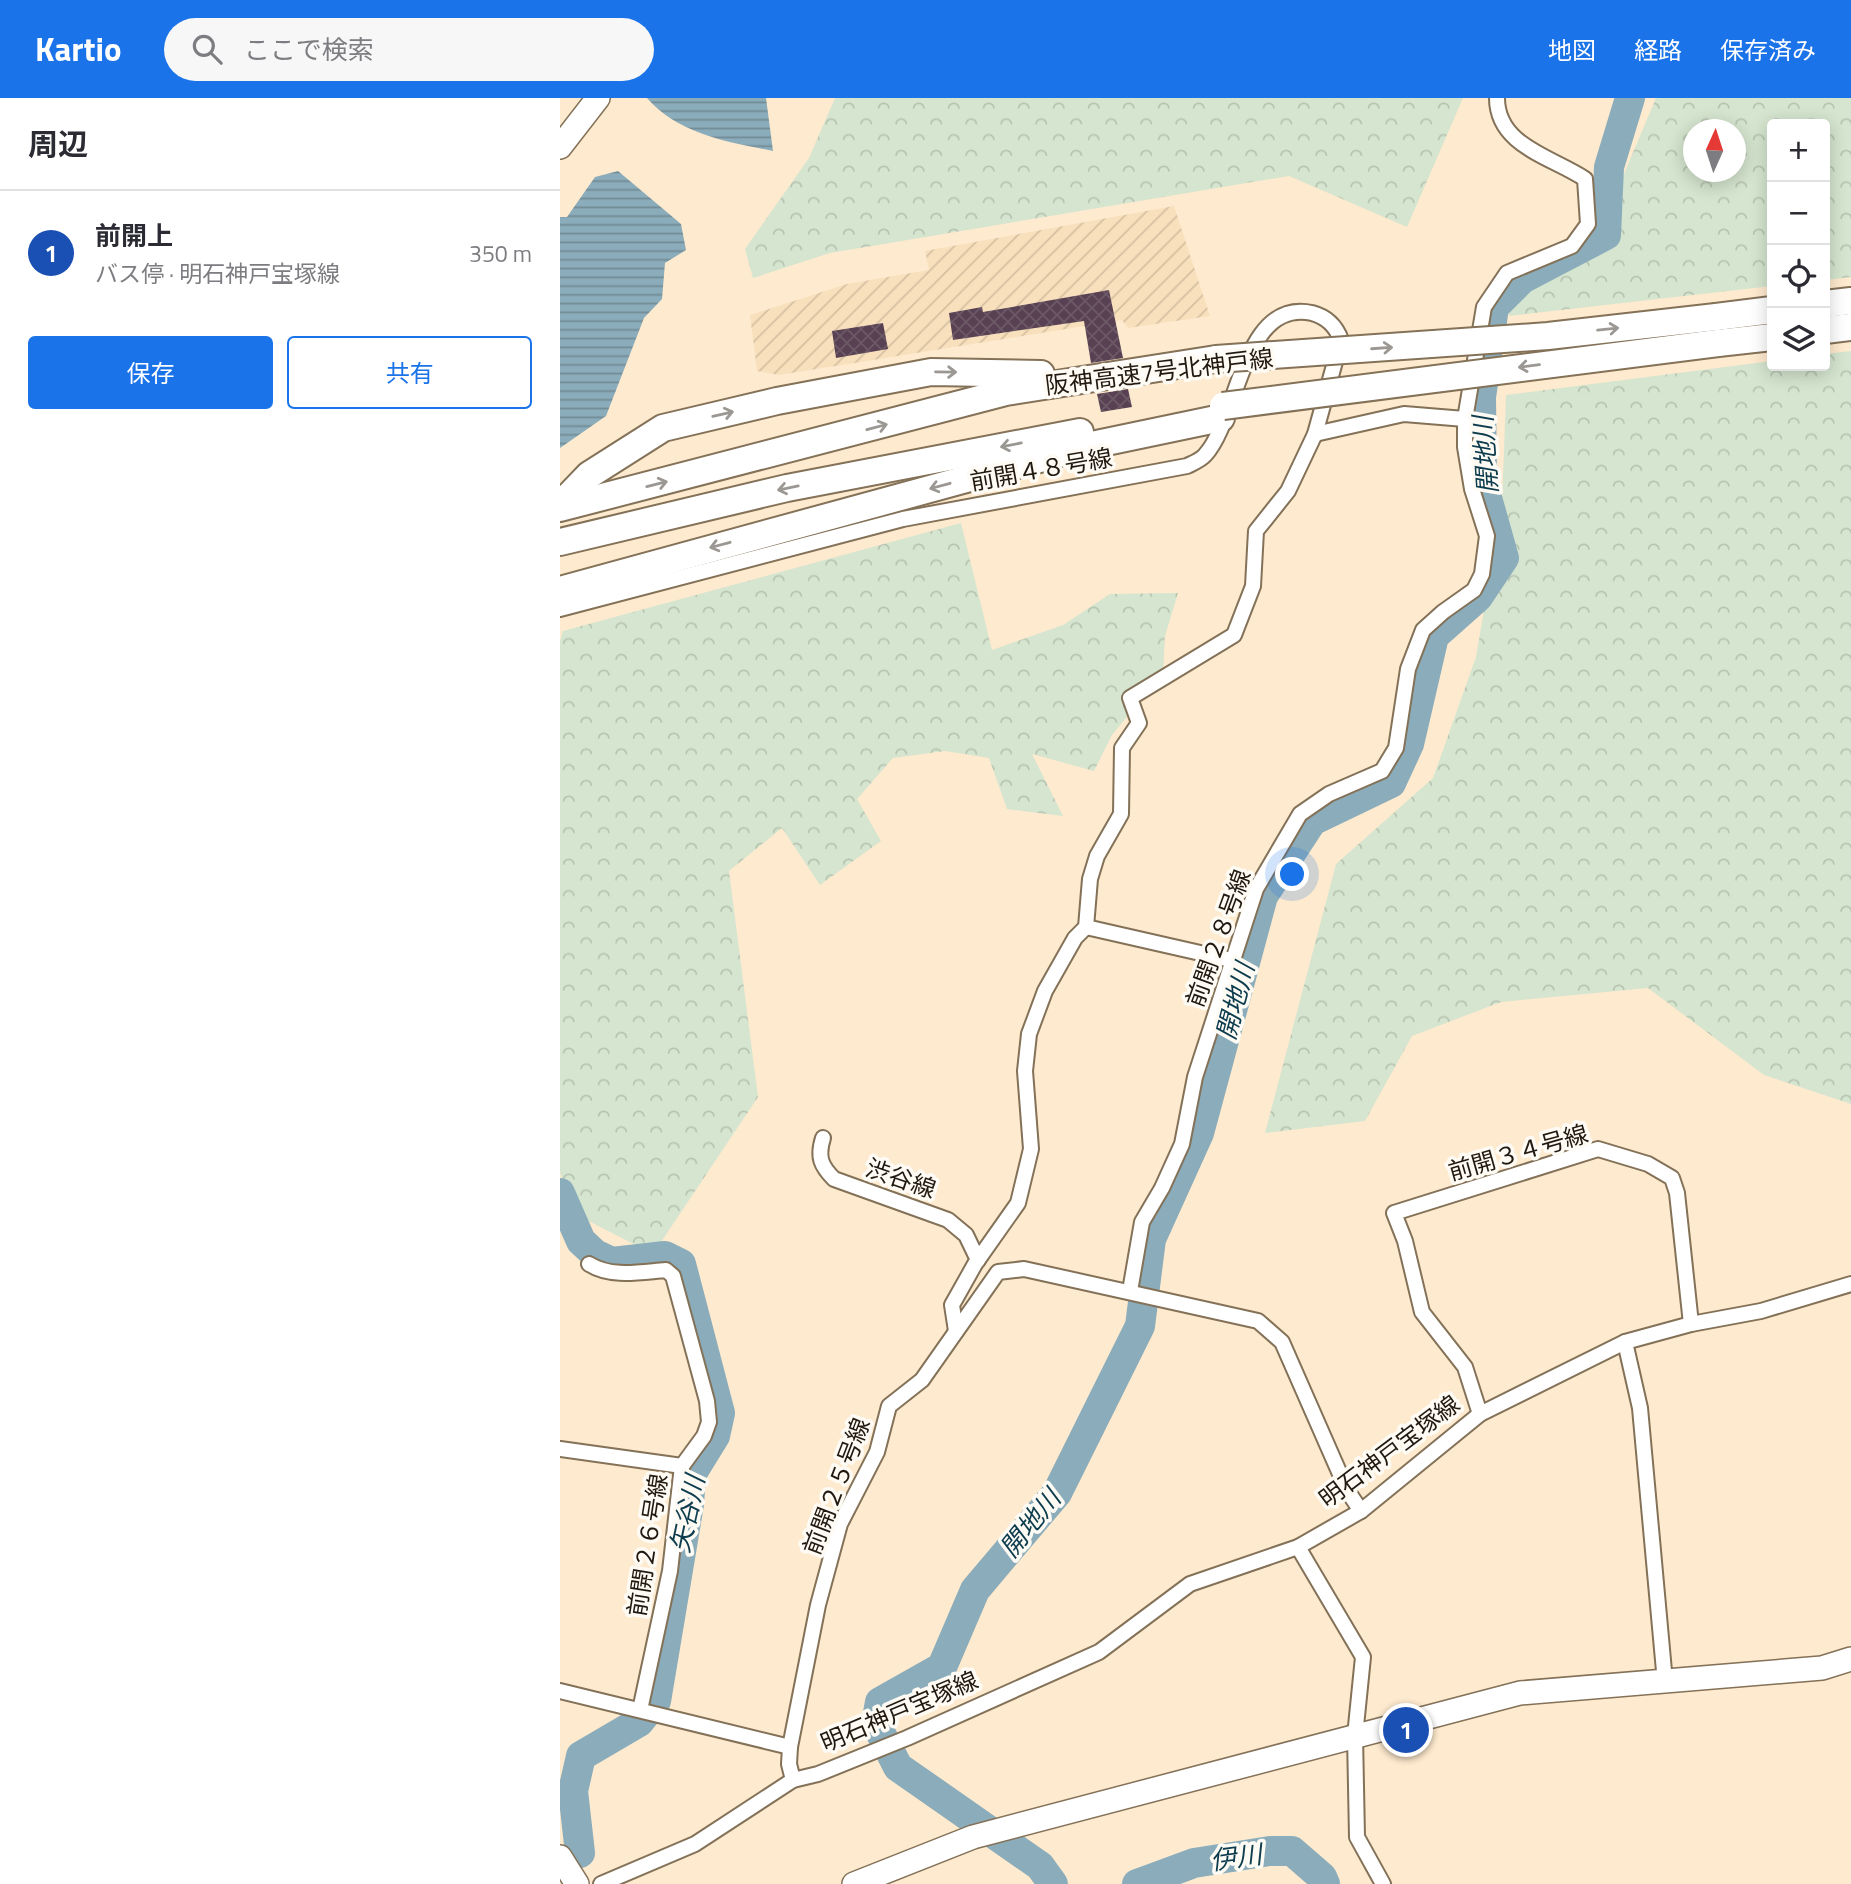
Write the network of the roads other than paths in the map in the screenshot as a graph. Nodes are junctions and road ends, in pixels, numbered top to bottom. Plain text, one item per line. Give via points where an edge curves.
1 (598, 98) edge
2 (1497, 98) edge
3 (560, 147) edge
4 (1851, 301) edge
5 (1830, 303) edge
6 (1767, 311) edge
7 (1851, 327) edge
8 (1830, 329) edge
9 (1767, 338) edge
10 (1107, 375) junction
11 (1222, 412) junction
12 (1465, 419) junction
13 (1315, 433) junction
14 (560, 507) edge
15 (560, 542) edge
16 (560, 590) edge
17 (560, 609) edge
18 (1086, 927) junction
19 (1231, 960) junction
20 (823, 1138) dead end
21 (978, 1260) junction
22 (589, 1264) dead end
23 (1851, 1284) edge
24 (1131, 1291) junction
25 (1691, 1324) junction
26 (956, 1331) junction
27 (1625, 1342) junction
28 (1480, 1414) junction
29 (560, 1449) edge
30 (682, 1466) junction
31 (1361, 1511) junction
32 (1298, 1547) junction
33 (1851, 1659) edge
34 (1665, 1682) junction
35 (560, 1691) edge
36 (646, 1712) junction
37 (1355, 1736) junction
38 (790, 1747) junction
39 (793, 1780) junction
40 (560, 1857) edge
41 (577, 1884) edge
42 (601, 1884) edge
43 (854, 1884) edge
44 (1383, 1884) edge

1 - 3 main road
2 - 12 street, 前開２８号線 via 1497,115 1516,138 1536,154 1585,179 1588,224 1572,246 1507,273 1484,307
4 - 5 highway
10 -> 6 highway, 阪神高速7号北神戸線, bridge via 1216,359 1548,336
7 - 8 highway
9 -> 11 highway, bridge via 1373,385
14 -> 10 highway, 阪神高速7号北神戸線 via 1006,392
14 -> 10 highway via 589,475 663,428 931,372
11 -> 15 highway, 阪神高速7号北神戸線 via 788,488
11 -> 16 highway
12 - 13 street via 1404,414
12 - 19 street, 前開２８号線 via 1472,489 1487,536 1482,574 1474,590 1423,630 1408,669 1396,748 1382,771 1329,794 1300,814 1256,889
13 - 17 street, 前開４８号線 via 1341,340 1336,326 1303,311 1268,322 1216,439 1204,457 1187,466 903,519
13 - 18 street, 前開４８号線 via 1288,491 1256,531 1253,586 1234,635 1130,698 1139,723 1122,748 1121,814 1097,856
18 - 19 street
18 - 21 street via 1045,991 1029,1034 1025,1071 1031,1149 1018,1203
19 - 24 street, 前開２８号線 via 1195,1077 1182,1144 1142,1222
20 - 21 street, 渋谷線 via 821,1166 834,1179 948,1220 966,1235
21 - 26 street via 952,1305
22 - 30 street, 前開２６号線 via 619,1273 666,1270 673,1276 709,1422
23 - 25 street, 明石神戸宝塚線 via 1761,1311
24 - 26 street, 前開２５号線 via 1024,1269 998,1272
24 - 31 street, 前開２５号線 via 1258,1321 1282,1342 1347,1490
25 - 27 street, 明石神戸宝塚線
25 - 28 street, 前開３４号線 via 1677,1193 1672,1178 1648,1164 1598,1149 1394,1213 1422,1312 1465,1367
26 - 38 street, 前開２５号線 via 922,1380 889,1406 877,1452 840,1524 818,1605
27 - 28 street, 明石神戸宝塚線
27 - 34 street via 1640,1408
28 - 31 street, 明石神戸宝塚線
29 - 30 street
30 - 36 street, 前開２６号線
31 - 32 street, 明石神戸宝塚線
32 - 37 street via 1363,1657
32 - 39 street, 明石神戸宝塚線 via 1190,1584 1099,1652 882,1749
33 - 34 main road via 1822,1668
34 - 37 main road via 1520,1693
35 - 36 street
36 - 38 street
37 - 43 main road via 993,1831
37 - 44 street via 1357,1837
38 - 39 street, 前開２５号線
39 - 42 street, 明石神戸宝塚線 via 695,1844
40 - 41 main road

